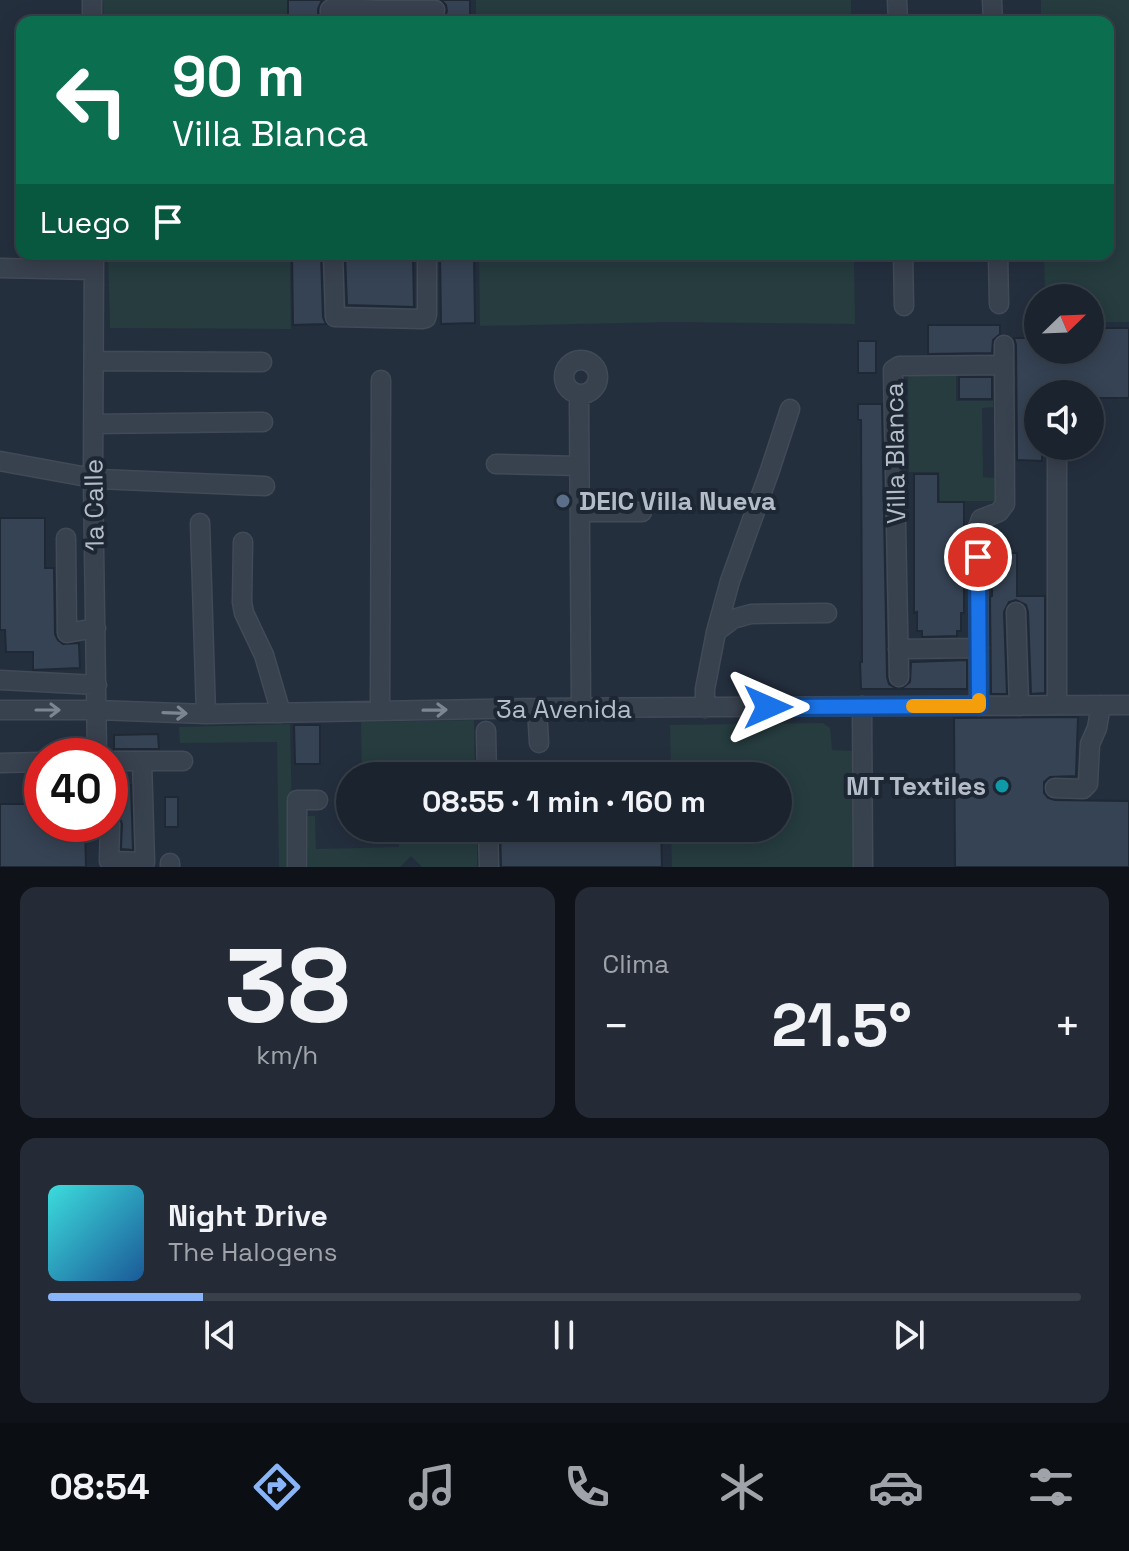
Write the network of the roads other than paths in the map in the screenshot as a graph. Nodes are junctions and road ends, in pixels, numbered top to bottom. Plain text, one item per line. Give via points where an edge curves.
1 (384, 5) edge
2 (429, 14) edge
3 (330, 16) edge
4 (333, 260) edge
5 (427, 260) edge
6 (903, 260) edge
7 (998, 260) edge
8 (94, 262) edge
9 (0, 268) edge
10 (999, 304) dead end
11 (904, 306) dead end
12 (1004, 345) dead end
13 (94, 361) junction
14 (262, 362) dead end
15 (1004, 365) junction
16 (381, 380) dead end
17 (579, 394) dead end
18 (790, 409) dead end
19 (263, 422) dead end
20 (93, 424) junction
21 (1057, 460) edge
22 (0, 461) edge
23 (496, 464) dead end
24 (579, 466) junction
25 (93, 479) junction
26 (265, 486) dead end
27 (580, 512) junction
28 (642, 512) dead end
29 (200, 523) dead end
30 (66, 538) dead end
31 (243, 542) dead end
32 (1016, 612) dead end
33 (827, 613) dead end
34 (96, 628) junction
35 (716, 632) junction
36 (979, 648) junction
37 (898, 649) junction
38 (899, 677) dead end
39 (0, 680) edge
40 (97, 685) junction
41 (1057, 705) junction
42 (1101, 705) junction
43 (1129, 705) edge
44 (862, 706) junction
45 (979, 706) junction
46 (1019, 706) junction
47 (537, 708) junction
48 (705, 708) junction
49 (581, 709) junction
50 (0, 710) edge
51 (97, 710) junction
52 (380, 711) junction
53 (281, 713) junction
54 (206, 714) junction
55 (486, 731) dead end
56 (97, 738) edge
57 (539, 743) dead end
58 (128, 761) edge
59 (142, 761) junction
60 (183, 761) dead end
61 (24, 762) edge
62 (487, 762) edge
63 (0, 763) edge
64 (1055, 788) dead end
65 (318, 800) dead end
66 (97, 842) edge
67 (110, 842) edge
68 (488, 842) edge
69 (97, 867) edge
70 (297, 867) edge
71 (489, 867) edge
72 (863, 867) edge

1 - 2 street
1 - 3 street via 334,7
4 - 5 street via 335,317 422,319 427,314
6 - 11 street
7 - 10 street
8 - 9 street
8 - 13 street, 1a Calle
12 - 15 street
13 - 14 street
13 - 20 street, 1a Calle
15 - 36 street via 1005,504 978,525
15 - 37 street, Villa Blanca via 893,370
16 - 52 street
17 - 24 street
18 - 35 street
19 - 20 street
20 - 25 street, 1a Calle
21 - 41 street
22 - 25 street
23 - 24 street
24 - 27 street
25 - 26 street
25 - 34 street, 1a Calle
27 - 28 street
27 - 49 street
29 - 54 street
30 - 34 street via 67,633
31 - 53 street via 244,613 264,655
32 - 46 street
33 - 35 street via 751,614
34 - 40 street, 1a Calle
35 - 48 street
36 - 37 street
36 - 45 street
37 - 38 street, Villa Blanca
39 - 40 street
40 - 51 street, 1a Calle
41 - 42 street, 3a Avenida
41 - 46 street, 3a Avenida
42 - 43 street, 3a Avenida
42 - 64 street via 1090,744 1088,784 1083,789
44 - 45 street, 3a Avenida
44 - 48 street, 3a Avenida
44 - 72 street
45 - 46 street, 3a Avenida
47 - 49 street, 3a Avenida
52 -> 47 street, 3a Avenida
47 - 57 street
48 - 49 street, 3a Avenida
50 -> 51 street, 3a Avenida
51 -> 54 street, 3a Avenida
51 - 56 street, 1a Calle
52 - 53 street, 3a Avenida
53 - 54 street, 3a Avenida
55 - 62 street
58 - 59 street
59 - 60 street
59 - 67 street via 145,862 109,861
61 - 63 street
65 - 70 street via 297,800
66 - 69 street
68 - 71 street

